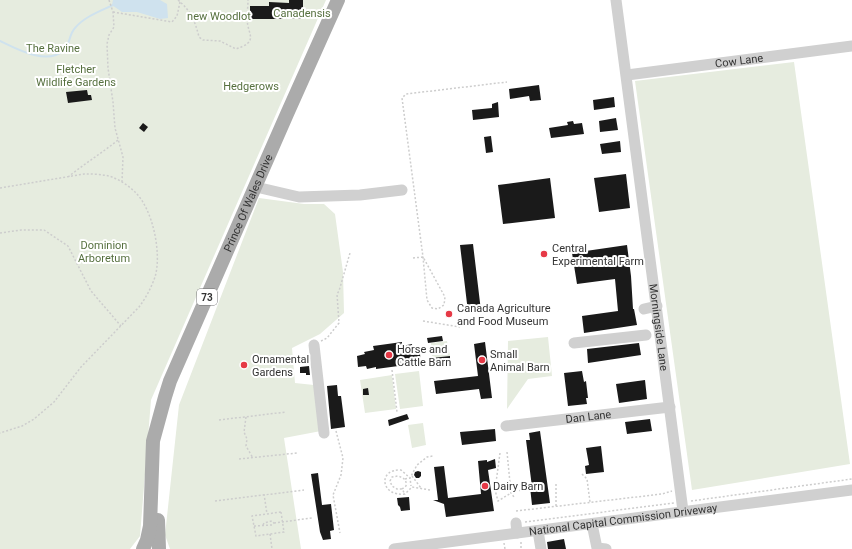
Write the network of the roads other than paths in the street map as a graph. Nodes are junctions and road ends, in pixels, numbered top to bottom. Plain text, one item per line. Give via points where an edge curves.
1 (338, 0) edge
2 (616, 0) edge
3 (852, 46) edge
4 (627, 76) junction
5 (256, 187) junction
6 (402, 190) dead end
7 (656, 306) junction
8 (644, 309) dead end
9 (646, 335) dead end
10 (574, 343) dead end
11 (314, 345) road end
12 (670, 407) junction
13 (162, 408) junction
14 (506, 426) dead end
15 (324, 433) dead end
16 (852, 490) edge
17 (683, 506) junction
18 (592, 524) junction
19 (538, 531) junction
20 (415, 548) edge
21 (143, 549) edge
22 (159, 549) edge
23 (394, 549) edge
24 (541, 549) edge
25 (606, 549) edge

1 - 5 main road, Prince Of Wales Drive / 73
2 - 4 street, Morningside Lane
3 - 4 street, Cow Lane
4 - 7 street, Morningside Lane
5 - 6 street via 299,197 360,195
5 - 13 main road, Prince Of Wales Drive / 73 via 170,382
7 - 8 street
7 - 12 street, Morningside Lane
9 - 10 street
11 - 15 street
12 - 14 street, Dan Lane
12 - 17 street, Morningside Lane
13 - 21 main road, Prince Of Wales Drive / 73 via 153,442 150,526
13 - 22 main road, Prince Of Wales Drive / 73
16 - 17 street, National Capital Commission Driveway
17 - 18 street, National Capital Commission Driveway
18 - 19 street, National Capital Commission Driveway
18 - 25 street via 597,548
19 - 20 street, National Capital Commission Driveway
19 - 24 street
20 - 23 street, National Capital Commission Driveway

